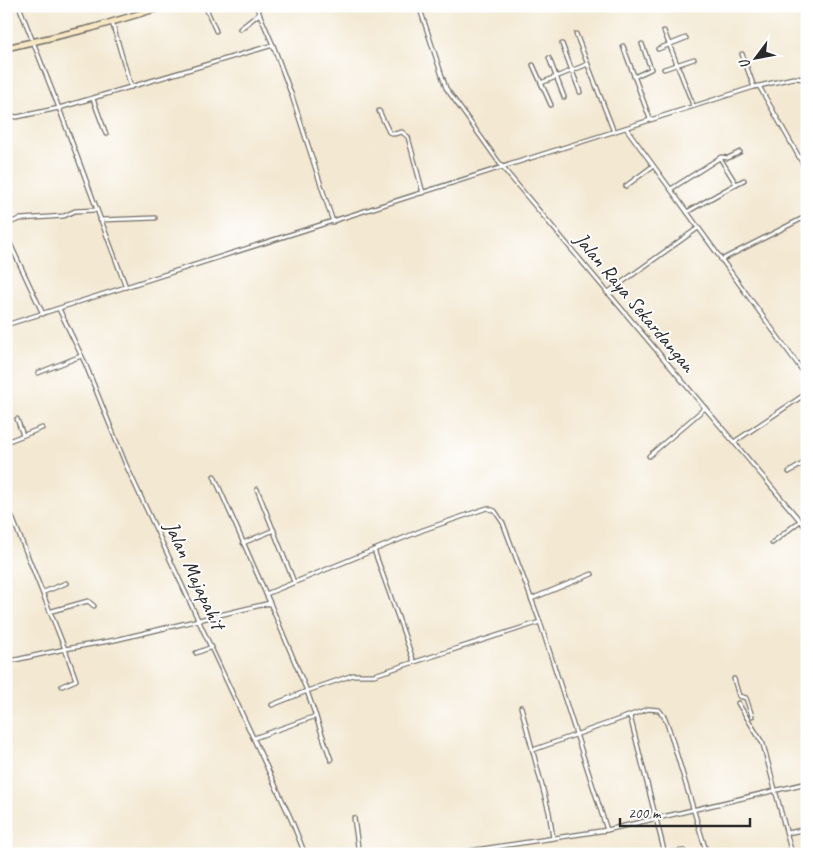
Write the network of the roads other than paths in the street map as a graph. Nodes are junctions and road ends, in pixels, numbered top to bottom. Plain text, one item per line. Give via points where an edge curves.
1 (19, 6) edge
2 (165, 6) edge
3 (205, 6) edge
4 (256, 6) edge
5 (418, 6) edge
6 (259, 14) junction
7 (112, 22) junction
8 (240, 29) dead end
9 (216, 31) dead end
10 (664, 31) dead end
11 (576, 34) dead end
12 (686, 38) dead end
13 (34, 43) junction
14 (562, 44) dead end
15 (642, 44) dead end
16 (273, 45) junction
17 (670, 45) junction
18 (623, 46) dead end
19 (6, 48) edge
20 (658, 49) dead end
21 (742, 54) dead end
22 (549, 58) dead end
23 (694, 59) dead end
24 (588, 64) junction
25 (533, 65) dead end
26 (678, 65) junction
27 (664, 69) dead end
28 (572, 70) junction
29 (556, 76) junction
30 (634, 77) junction
31 (807, 79) edge
32 (541, 83) junction
33 (757, 87) junction
34 (131, 88) junction
35 (580, 92) dead end
36 (564, 97) dead end
37 (93, 99) junction
38 (551, 104) dead end
39 (693, 105) junction
40 (59, 108) junction
41 (379, 111) dead end
42 (6, 115) edge
43 (650, 119) junction
44 (626, 128) junction
45 (614, 132) junction
46 (106, 134) dead end
47 (740, 152) dead end
48 (720, 158) junction
49 (653, 166) junction
50 (503, 168) junction
51 (807, 171) edge
52 (744, 180) dead end
53 (736, 184) junction
54 (626, 186) dead end
55 (671, 189) junction
56 (423, 193) junction
57 (96, 210) junction
58 (687, 212) junction
59 (807, 216) edge
60 (155, 218) dead end
61 (100, 220) junction
62 (332, 222) junction
63 (6, 224) edge
64 (698, 228) junction
65 (6, 235) edge
66 (721, 260) junction
67 (126, 287) junction
68 (607, 293) junction
69 (59, 308) junction
70 (43, 314) junction
71 (6, 325) edge
72 (81, 356) junction
73 (38, 373) dead end
74 (807, 377) edge
75 (807, 393) edge
76 (705, 408) junction
77 (16, 419) dead end
78 (42, 428) dead end
79 (23, 435) junction
80 (6, 442) edge
81 (734, 442) junction
82 (649, 456) dead end
83 (807, 462) edge
84 (789, 472) dead end
85 (214, 476) dead end
86 (257, 489) dead end
87 (6, 502) edge
88 (800, 521) junction
89 (807, 529) edge
90 (274, 530) junction
91 (243, 543) junction
92 (772, 543) dead end
93 (374, 550) junction
94 (592, 574) dead end
95 (294, 582) junction
96 (66, 584) dead end
97 (44, 592) junction
98 (266, 594) junction
99 (531, 599) junction
100 (270, 603) junction
101 (94, 606) dead end
102 (52, 611) junction
103 (200, 620) junction
104 (540, 622) junction
105 (212, 647) junction
106 (65, 649) junction
107 (196, 653) dead end
108 (6, 662) edge
109 (414, 662) junction
110 (734, 678) dead end
111 (62, 686) dead end
112 (306, 691) junction
113 (738, 704) dead end
114 (272, 705) dead end
115 (521, 707) dead end
116 (316, 716) junction
117 (630, 716) junction
118 (752, 716) dead end
119 (577, 736) junction
120 (254, 738) junction
121 (533, 750) junction
122 (332, 760) dead end
123 (807, 782) edge
124 (777, 791) junction
125 (692, 811) junction
126 (354, 818) dead end
127 (656, 819) junction
128 (807, 829) edge
129 (607, 830) junction
130 (787, 833) junction
131 (553, 838) junction
132 (684, 851) dead end
133 (305, 854) edge
134 (359, 854) edge
135 (449, 854) edge
136 (665, 854) edge
137 (707, 854) edge
138 (792, 854) edge

1 - 13 street
2 - 7 street
3 - 9 street
4 - 6 street
5 - 50 street, Jalan Raya Sekardangan via 446,88
6 - 8 street
6 - 16 street
7 - 13 street
7 - 34 street
10 - 17 street
11 - 24 street
12 - 17 street
13 - 19 street
13 - 40 street
14 - 28 street
15 - 30 street via 651,69
16 - 34 street
16 - 62 street
17 - 20 street
17 - 26 street
18 - 30 street
21 - 33 street
22 - 29 street
23 - 26 street
24 - 28 street
24 - 45 street
25 - 32 street
26 - 27 street
26 - 39 street
28 - 29 street
28 - 35 street
29 - 32 street
29 - 36 street
30 - 43 street
31 - 33 street via 793,78
32 - 38 street
33 - 39 street
33 - 51 street
34 - 37 street
37 - 40 street
37 - 46 street
39 - 43 street
40 - 42 street via 17,117
40 - 57 street
41 - 56 street via 389,132 402,132 408,137
43 - 44 street
44 - 45 street
44 - 49 street
45 - 50 street
47 - 48 street via 730,158
48 - 53 street
48 - 55 street
49 - 54 street
49 - 55 street
50 - 56 street
50 - 68 street, Jalan Raya Sekardangan
52 - 53 street
53 - 58 street
55 - 58 street
56 - 62 street
57 - 61 street
57 - 63 street via 20,219
58 - 64 street
59 - 66 street
60 - 61 street
61 - 67 street
62 - 67 street
64 - 66 street
64 - 68 street
65 - 70 street
66 - 74 street
67 - 69 street
68 - 76 street, Jalan Raya Sekardangan
69 - 70 street
69 - 72 street, Jalan Majapahit
70 - 71 street
72 - 73 street
72 - 103 street, Jalan Majapahit via 126,465
75 - 81 street
76 - 81 street, Jalan Raya Sekardangan
76 - 82 street
77 - 79 street
78 - 79 street
79 - 80 street
81 - 88 street, Jalan Raya Sekardangan
83 - 84 street
85 - 91 street
86 - 90 street
87 - 97 street
88 - 89 street, Jalan Raya Sekardangan
88 - 92 street
90 - 91 street
90 - 95 street
91 - 98 street
93 - 95 street
93 - 99 street via 489,508 503,523
93 - 109 street
94 - 99 street
95 - 98 street
96 - 97 street
97 - 102 street
98 - 100 street
99 - 104 street
100 - 103 street
100 - 112 street
101 - 102 street via 88,601
102 - 106 street
103 - 105 street, Jalan Majapahit
103 - 106 street
104 - 109 street
104 - 119 street
105 - 107 street
105 - 120 street, Jalan Majapahit
106 - 108 street
106 - 111 street via 76,680
109 - 112 street via 374,675 353,675
110 - 118 street via 739,696 746,698
112 - 114 street
112 - 116 street
113 - 124 street via 759,735
115 - 121 street
116 - 120 street
116 - 122 street
117 - 119 street
117 - 125 street via 648,709 663,714
117 - 127 street
119 - 121 street
119 - 129 street
120 - 133 street, Jalan Majapahit
121 - 131 street via 550,812
123 - 124 street
124 - 125 street
124 - 130 street
125 - 127 street
125 - 137 street
126 - 134 street
127 - 129 street
127 - 136 street
128 - 130 street
129 - 131 street
130 - 138 street
131 - 135 street
132 - 136 street

